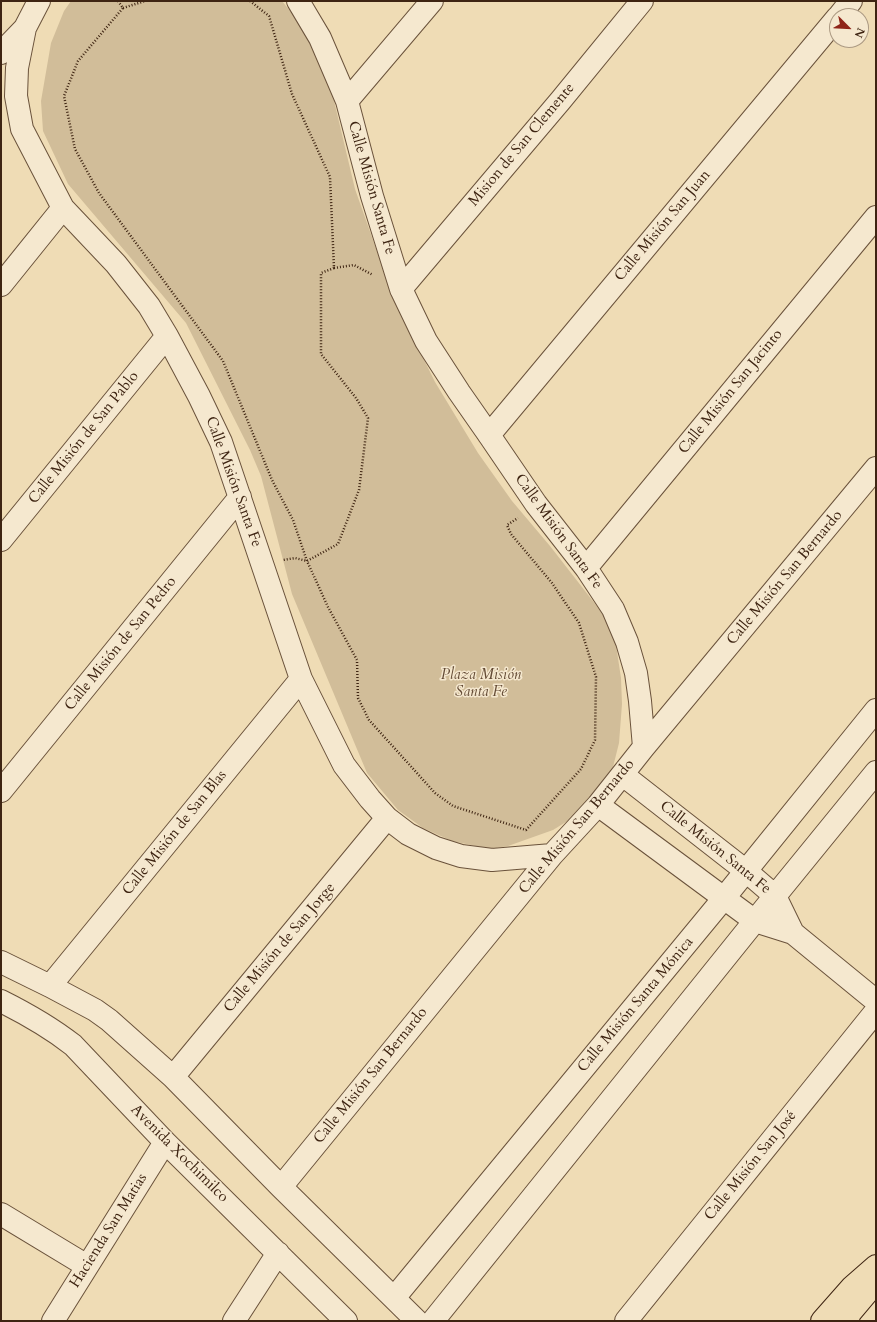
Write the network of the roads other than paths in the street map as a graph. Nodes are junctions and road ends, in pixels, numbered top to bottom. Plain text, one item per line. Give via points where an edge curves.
1 (40, 1) edge
2 (298, 1) edge
3 (432, 1) edge
4 (642, 1) edge
5 (25, 28) junction
6 (829, 28) edge
7 (1, 53) edge
8 (347, 101) junction
9 (63, 208) junction
10 (876, 217) edge
11 (1, 285) edge
12 (401, 289) junction
13 (167, 336) junction
14 (489, 434) junction
15 (876, 468) edge
16 (240, 497) junction
17 (1, 540) edge
18 (586, 568) junction
19 (301, 679) junction
20 (876, 710) edge
21 (644, 747) junction
22 (876, 772) edge
23 (623, 775) junction
24 (1, 792) edge
25 (598, 805) junction
26 (387, 818) junction
27 (552, 855) junction
28 (746, 871) junction
29 (775, 896) junction
30 (724, 898) junction
31 (755, 921) junction
32 (793, 933) junction
33 (1, 962) edge
34 (50, 986) junction
35 (1, 1001) edge
36 (876, 1001) edge
37 (876, 1011) edge
38 (173, 1077) junction
39 (165, 1142) junction
40 (281, 1187) junction
41 (1, 1214) edge
42 (278, 1253) junction
43 (87, 1266) junction
44 (876, 1266) edge
45 (876, 1282) edge
46 (394, 1298) junction
47 (52, 1321) edge
48 (234, 1321) edge
49 (346, 1321) edge
50 (417, 1321) edge
51 (433, 1321) edge
52 (626, 1321) edge
53 (822, 1321) edge
54 (847, 1321) edge

1 - 5 street, Calle Misión Santa Fe
2 - 8 street, Calle Misión Santa Fe via 320,38
3 - 8 street
4 - 12 street, Mision de San Clemente
5 - 7 street
5 - 9 street, Calle Misión Santa Fe via 16,68 16,96 22,129
6 - 14 street, Calle Misión San Juan
8 - 12 street, Calle Misión Santa Fe via 372,196
9 - 11 street
9 - 13 street, Calle Misión Santa Fe via 116,264 149,306
10 - 18 street, Calle Misión San Jacinto
12 - 14 street, Calle Misión Santa Fe via 426,341
13 - 16 street, Calle Misión Santa Fe via 200,396 221,442
13 - 17 street, Calle Misión de San Pablo
14 - 18 street, Calle Misión Santa Fe via 536,504
15 - 21 street, Calle Misión San Bernardo
16 - 19 street, Calle Misión Santa Fe
16 - 24 street, Calle Misión de San Pedro
18 - 21 street, Calle Misión Santa Fe via 613,609 627,642 637,680
19 - 26 street, Calle Misión Santa Fe via 344,765
19 - 34 street, Calle Misión de San Blas
20 - 28 street, Calle Misión Santa Mónica
21 - 23 street, Calle Misión San Bernardo
22 - 29 street
23 - 25 street, Calle Misión San Bernardo
23 - 28 street, Calle Misión Santa Fe
25 - 27 street, Calle Misión San Bernardo
25 - 30 street, Calle Misión Santa Fe
26 - 27 street, Calle Misión Santa Fe via 408,834 436,848 461,856 492,860
26 - 38 street, Calle Misión de San Jorge
27 - 40 street, Calle Misión San Bernardo
28 - 29 street, Calle Misión Santa Fe
28 - 30 street, Calle Misión Santa Mónica
29 - 31 street
29 - 32 street, Calle Misión Santa Fe
30 - 31 street, Calle Misión Santa Fe
30 - 46 street, Calle Misión Santa Mónica
31 - 32 street, Calle Misión Santa Fe
31 - 51 street
32 - 36 street, Calle Misión Santa Fe
33 - 34 street
34 - 38 street via 110,1020
35 - 39 street, Avenida Xochimilco via 56,1031 73,1045
37 - 52 street, Calle Misión San José
38 - 40 street
39 - 42 street, Avenida Xochimilco
39 - 43 street, Hacienda San Matias
40 - 46 street
41 - 43 street
42 - 48 street
42 - 49 street, Avenida Xochimilco
43 - 47 street, Hacienda San Matias
44 - 53 main road via 852,1287
45 - 54 main road via 850,1312
46 - 50 street

